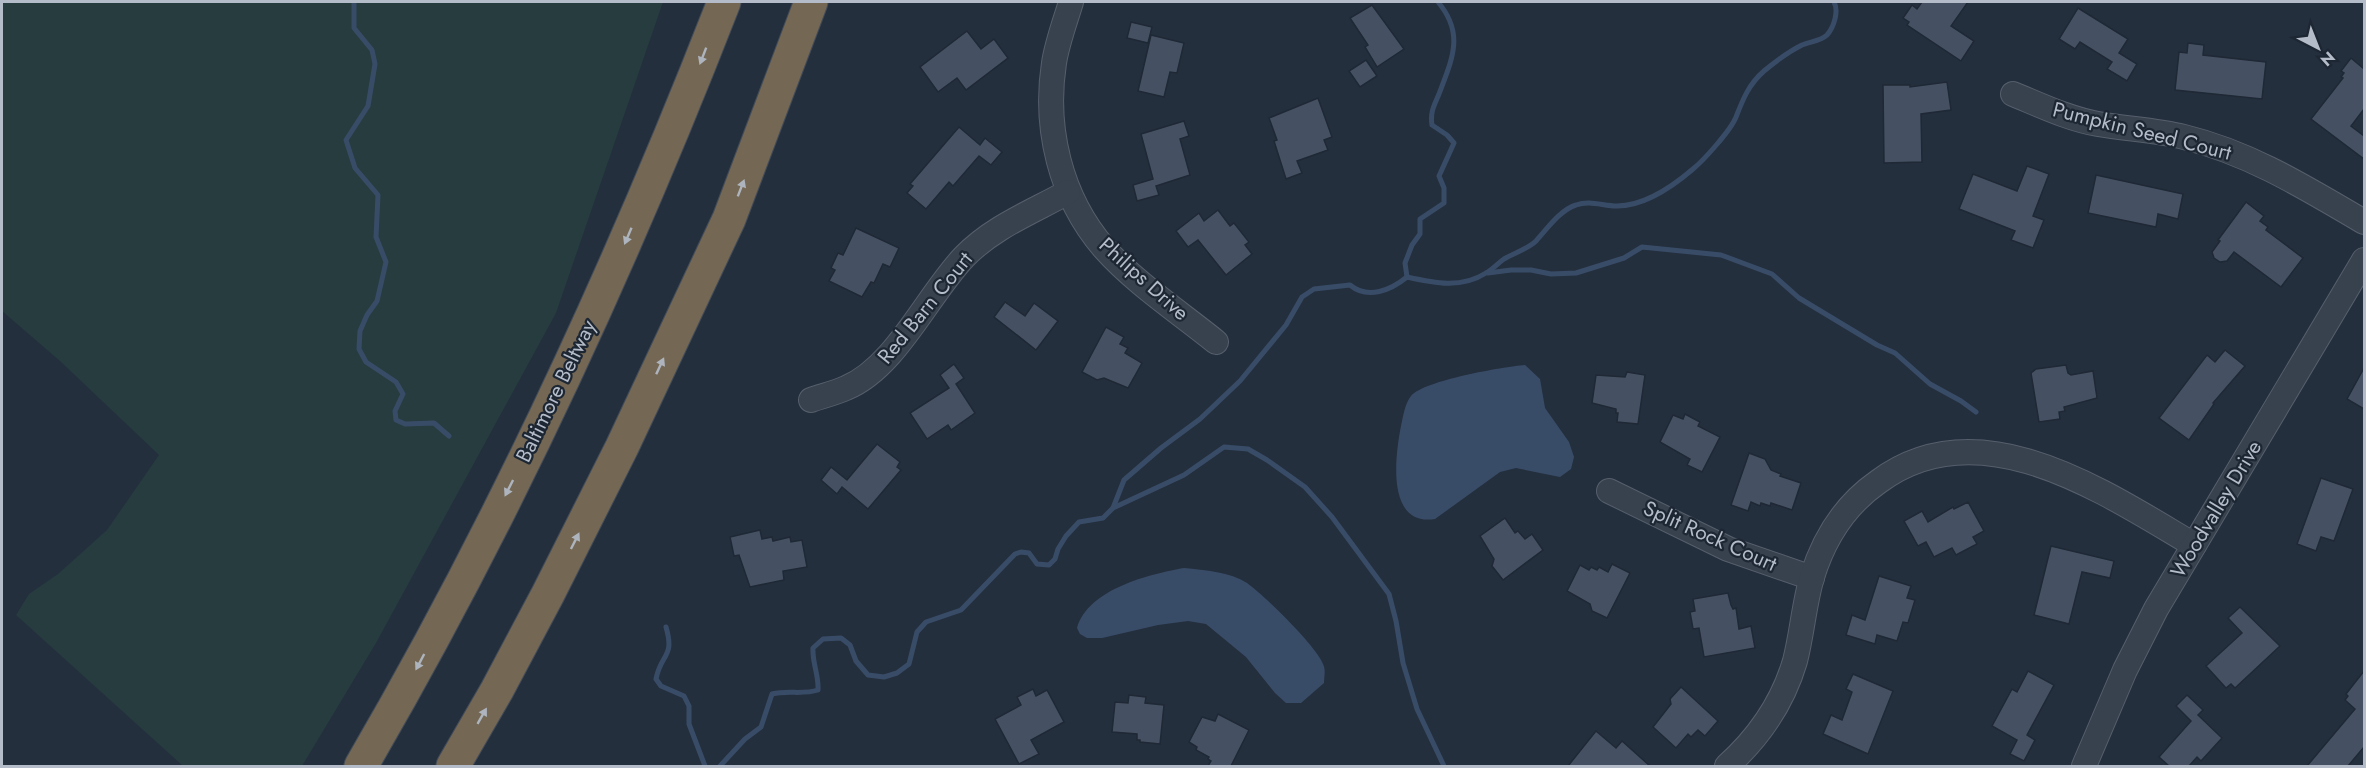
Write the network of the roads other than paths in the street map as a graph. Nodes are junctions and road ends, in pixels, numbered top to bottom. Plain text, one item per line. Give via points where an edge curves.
1 (724, 2) edge
2 (811, 2) edge
3 (1071, 2) edge
4 (2013, 94) dead end
5 (1068, 192) junction
6 (2364, 222) edge
7 (2364, 260) edge
8 (1216, 342) dead end
9 (811, 399) dead end
10 (1609, 491) dead end
11 (2194, 545) junction
12 (1812, 578) junction
13 (361, 766) edge
14 (453, 766) edge
15 (1727, 766) edge
16 (2084, 766) edge

1 -> 13 highway, Baltimore Beltway via 619,257 541,424 415,672
14 -> 2 highway via 548,594 729,219
3 - 5 street, Philips Drive via 1054,62 1050,103 1056,156
4 - 6 street, Pumpkin Seed Court via 2098,124 2184,137 2247,158 2282,173
5 - 8 street, Philips Drive via 1103,247
5 - 9 street, Red Barn Court via 991,233 965,256 872,372 847,388
7 - 11 street, Woodvalley Drive
10 - 12 street, Split Rock Court via 1728,549
11 - 12 street via 2078,481 1999,454 1966,451 1934,455 1908,464 1864,491 1838,521 1822,548
11 - 16 street, Woodvalley Drive via 2125,670
12 - 15 street via 1794,662 1781,695 1766,723

